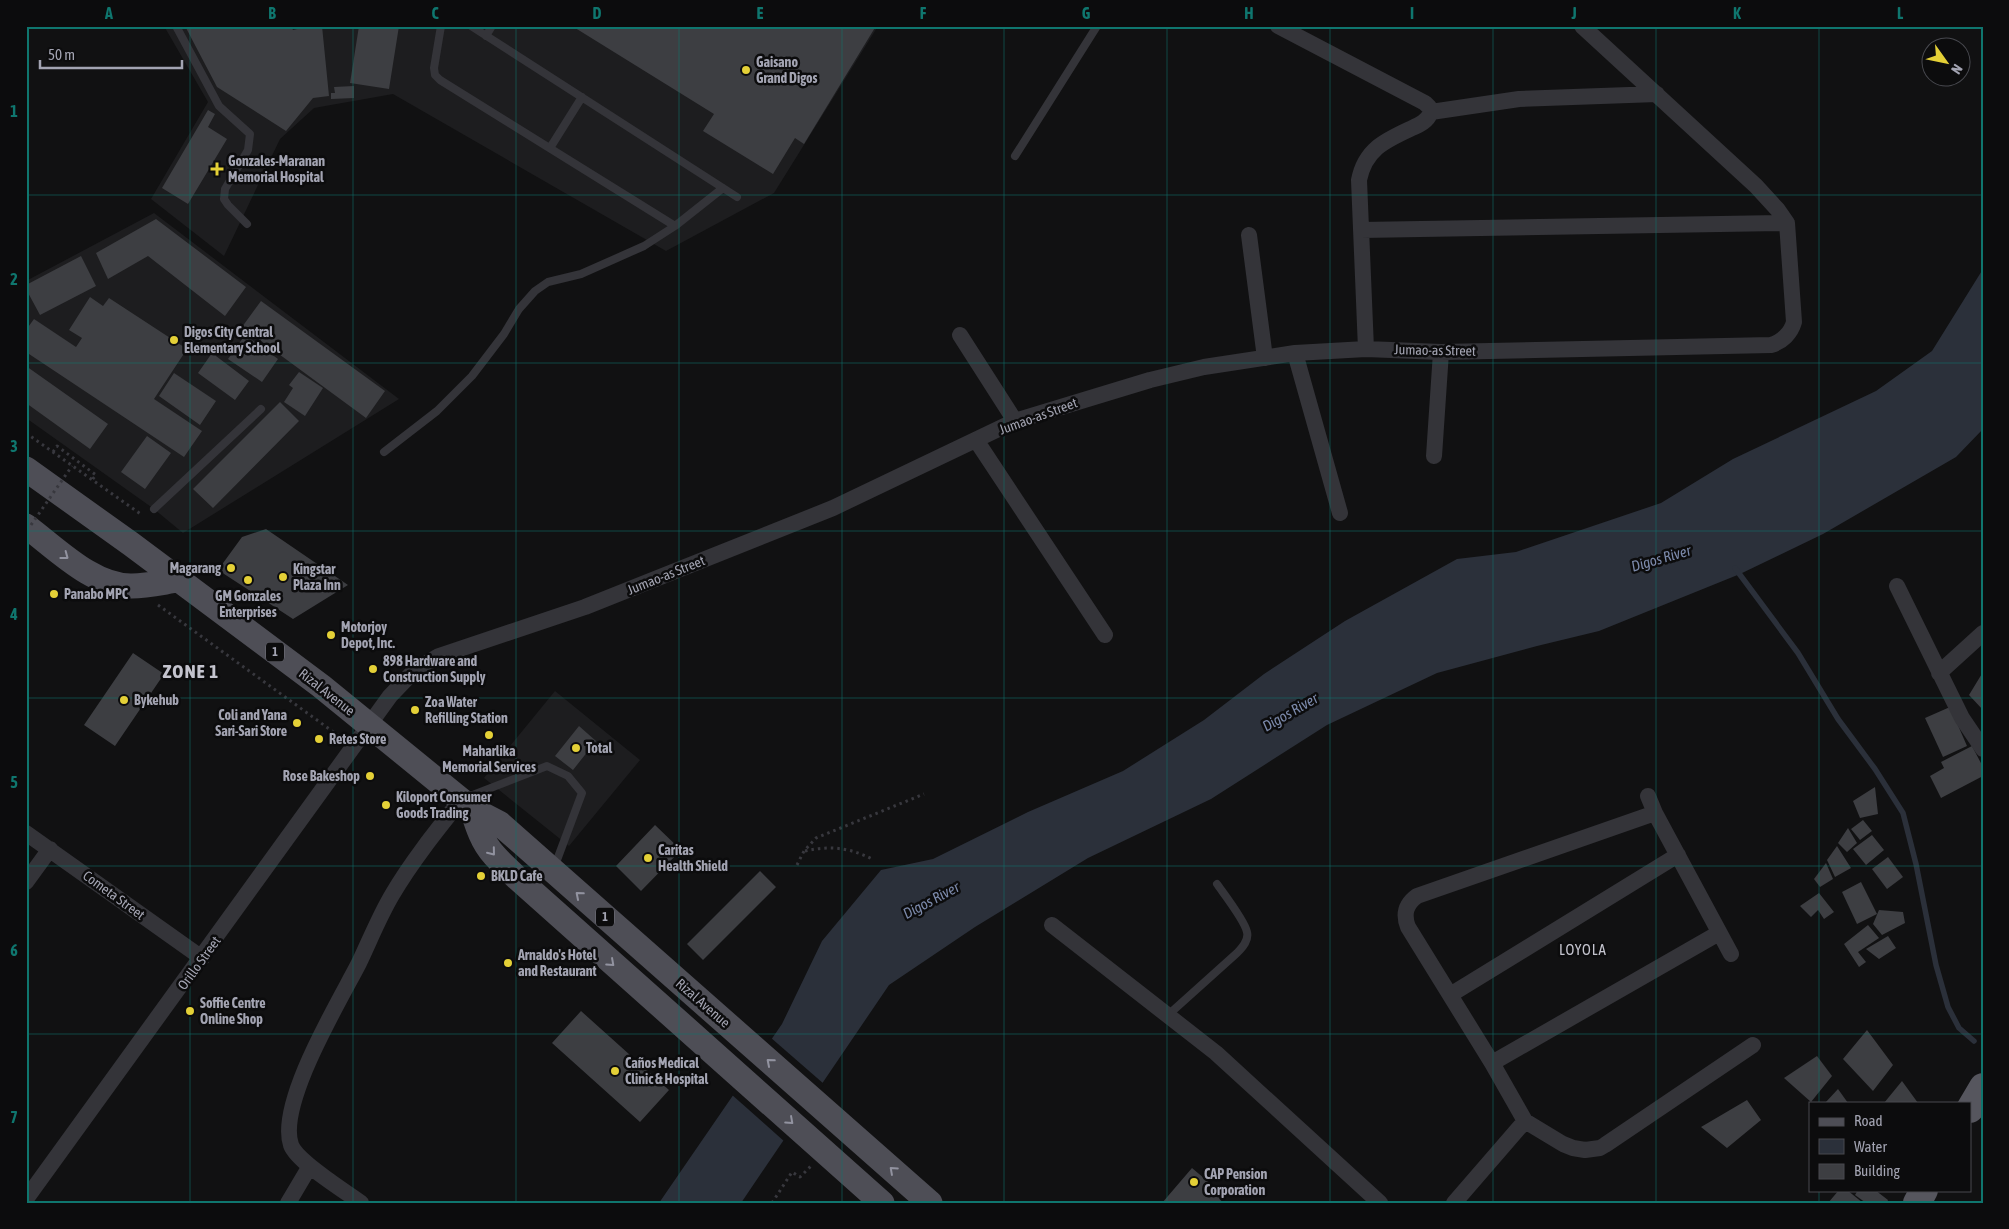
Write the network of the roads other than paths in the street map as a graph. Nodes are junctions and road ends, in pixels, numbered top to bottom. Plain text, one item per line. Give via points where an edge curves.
1 (176, 26) edge
2 (441, 26) edge
3 (471, 26) edge
4 (492, 26) edge
5 (1097, 26) edge
6 (1278, 26) edge
7 (1582, 26) edge
8 (486, 36) junction
9 (1657, 94) junction
10 (582, 97) junction
11 (1431, 112) junction
12 (550, 148) junction
13 (1015, 156) dead end
14 (723, 188) junction
15 (737, 197) dead end
16 (1787, 223) junction
17 (247, 224) dead end
18 (675, 226) junction
19 (1361, 230) junction
20 (1249, 235) dead end
21 (960, 335) dead end
22 (1366, 349) junction
23 (1441, 352) junction
24 (1294, 353) junction
25 (1265, 358) junction
26 (260, 409) dead end
27 (1015, 421) junction
28 (976, 440) junction
29 (384, 452) dead end
30 (1434, 456) dead end
31 (26, 469) edge
32 (154, 509) dead end
33 (1340, 514) dead end
34 (29, 526) edge
35 (178, 580) junction
36 (1897, 586) dead end
37 (1983, 633) edge
38 (1105, 636) dead end
39 (1939, 673) junction
40 (370, 726) junction
41 (1983, 749) edge
42 (1648, 796) dead end
43 (466, 804) junction
44 (1655, 813) junction
45 (26, 834) edge
46 (50, 849) junction
47 (1678, 855) junction
48 (552, 872) junction
49 (26, 882) edge
50 (1217, 884) dead end
51 (1052, 924) dead end
52 (1719, 933) junction
53 (1731, 954) dead end
54 (202, 958) junction
55 (1450, 995) junction
56 (1168, 1015) junction
57 (1753, 1045) dead end
58 (1492, 1063) junction
59 (791, 1080) junction
60 (1983, 1088) edge
61 (769, 1102) junction
62 (1972, 1106) edge
63 (1525, 1121) junction
64 (310, 1166) junction
65 (1923, 1192) edge
66 (26, 1199) edge
67 (288, 1203) edge
68 (361, 1203) edge
69 (882, 1203) edge
70 (930, 1203) edge
71 (1380, 1203) edge
72 (1454, 1203) edge
73 (1916, 1203) edge

1 - 17 lane via 219,106 250,134 248,150 226,189 224,199
2 - 12 lane via 434,59 435,74 440,80
3 - 8 lane
4 - 8 lane
5 - 13 lane
6 - 11 street via 1425,103
7 - 9 street
8 - 10 lane
9 - 11 street via 1519,99
9 - 16 street via 1756,186
10 - 12 lane
10 - 14 lane
11 - 19 street via 1424,122 1386,140 1363,164 1358,180
12 - 18 lane
14 - 15 lane
14 - 18 lane
16 - 19 street
16 - 23 street, Jumao-as Street via 1794,322 1790,331 1775,344
18 - 29 lane via 614,260 581,274 548,282 535,291 472,376 437,412
19 - 22 street
20 - 25 street
21 - 27 street
22 - 23 street, Jumao-as Street
22 - 24 street, Jumao-as Street
23 - 30 street
24 - 25 street, Jumao-as Street
24 - 33 street
25 - 27 street, Jumao-as Street via 1204,367 1150,380
26 - 32 lane
27 - 28 street, Jumao-as Street
28 - 38 street
28 - 40 street, Jumao-as Street via 775,532 585,607 440,656 415,670 401,684
31 - 35 main road, Rizal Avenue / 1
34 -> 35 main road via 90,574 111,583 132,586
35 - 40 main road, Rizal Avenue / 1
36 - 39 street
37 - 39 street
39 - 41 street via 1962,718
40 - 43 main road, Rizal Avenue / 1
40 - 54 street, Orillo Street
42 - 44 street
43 - 48 main road, Rizal Avenue / 1 via 499,823
43 - 48 lane via 547,766 568,776 582,793
43 -> 61 main road, 1 via 493,854 516,877
43 - 64 street via 434,834 392,894 303,1074 291,1115 290,1139 294,1152
44 - 47 street
44 - 55 street via 1413,899 1406,910 1408,926
45 - 46 street, Cometa Street
46 - 49 street
46 - 54 street, Cometa Street
47 - 52 street
47 - 55 street
59 -> 48 main road, Rizal Avenue / 1
50 - 56 lane via 1247,930 1247,938 1237,953
51 - 56 street
52 - 53 street
52 - 58 street
54 - 66 street, Orillo Street
55 - 58 street
56 - 71 street via 1216,1053
57 - 63 street via 1600,1148 1573,1148
58 - 63 street
59 - 61 main road
70 -> 59 main road, Rizal Avenue / 1
60 - 62 highway
61 -> 69 main road, 1
63 - 72 street
64 - 67 street
64 - 68 street
65 - 73 highway

